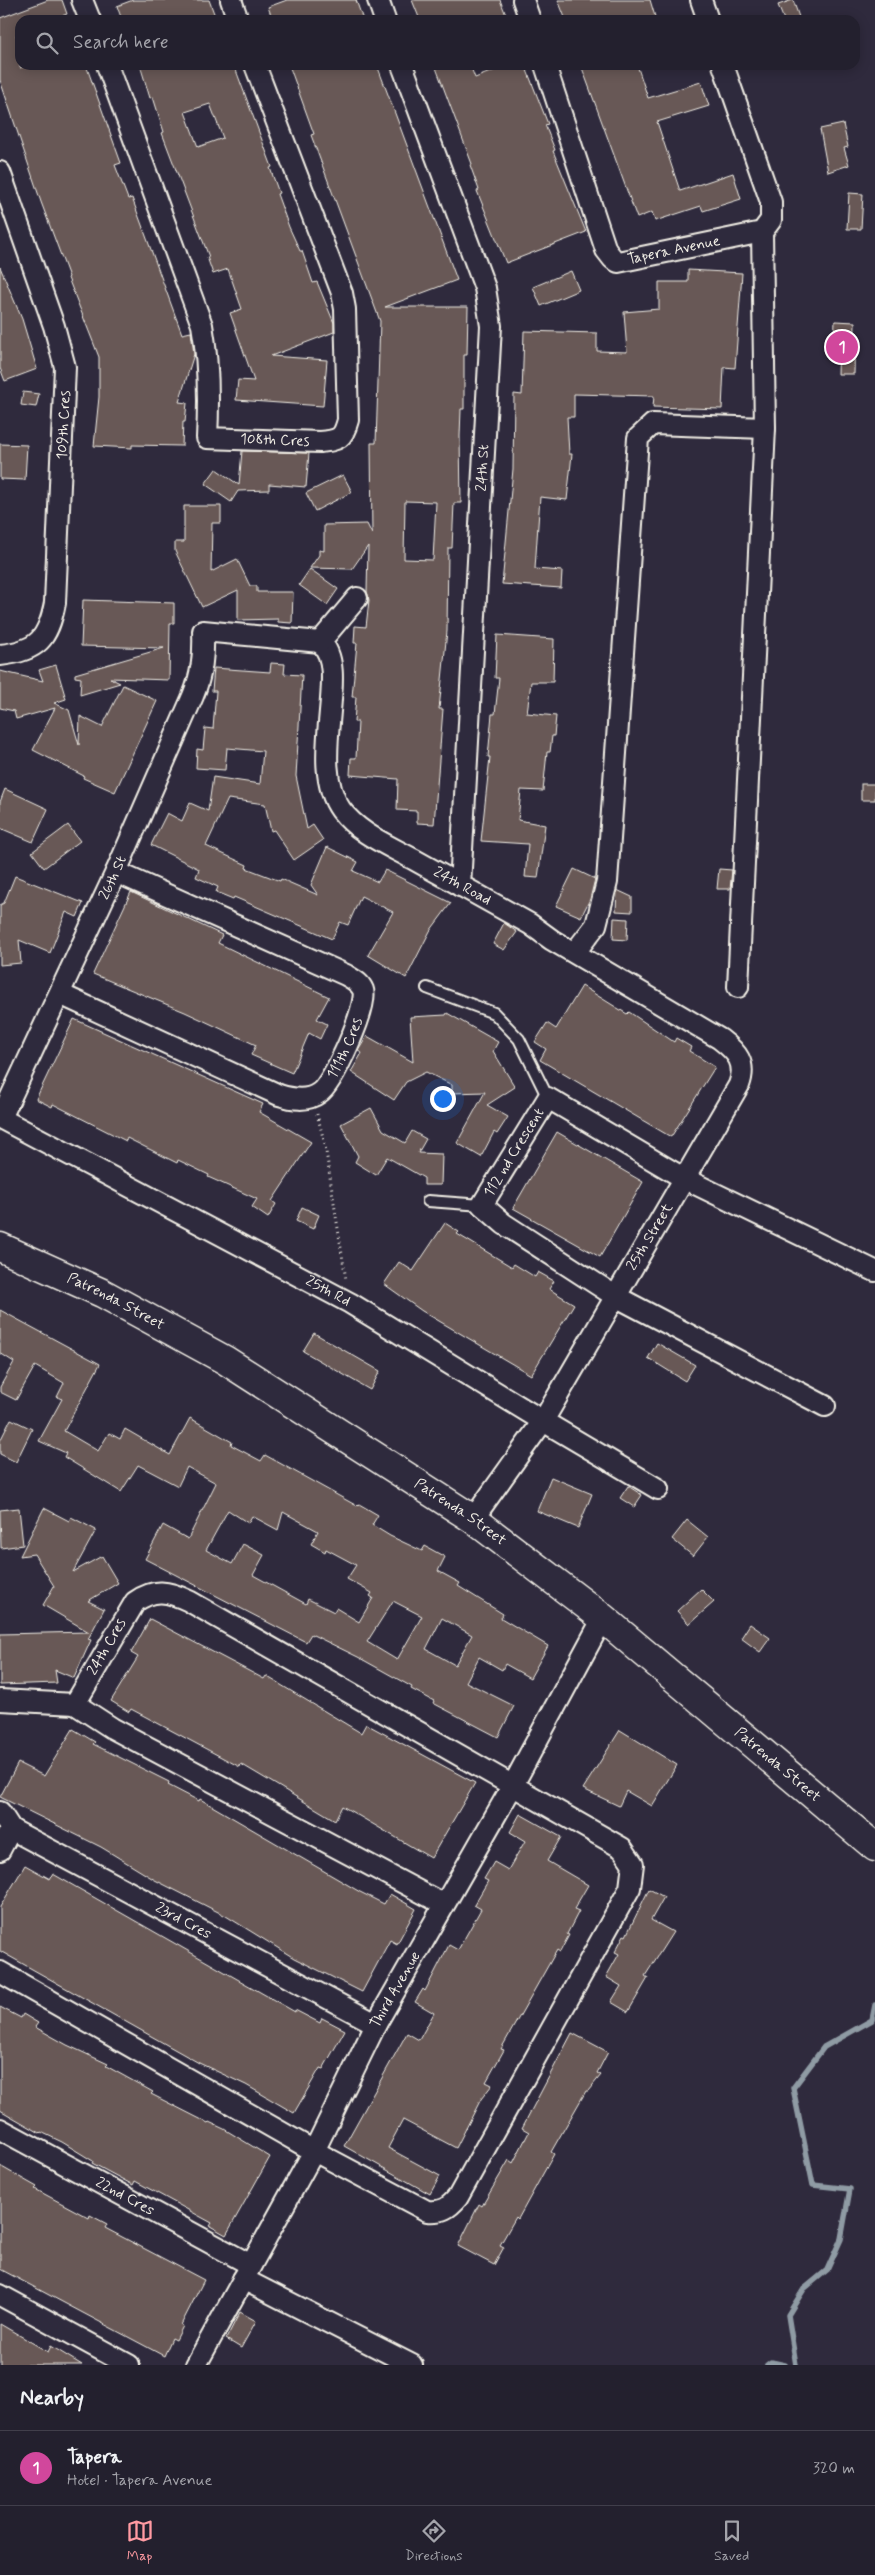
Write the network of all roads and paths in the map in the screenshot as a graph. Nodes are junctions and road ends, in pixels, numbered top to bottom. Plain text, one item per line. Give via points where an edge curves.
1 (82, 0) edge
2 (231, 0) edge
3 (378, 0) edge
4 (523, 0) edge
5 (701, 0) edge
6 (88, 15) edge
7 (236, 15) edge
8 (383, 15) edge
9 (528, 15) edge
10 (706, 15) edge
11 (109, 70) edge
12 (257, 70) edge
13 (404, 70) edge
14 (547, 70) edge
15 (726, 70) edge
16 (0, 172) edge
17 (762, 232) junction
18 (765, 428) junction
19 (357, 598) dead end
20 (320, 642) junction
21 (0, 655) edge
22 (116, 872) junction
23 (460, 886) junction
24 (575, 952) junction
25 (738, 987) dead end
26 (427, 988) dead end
27 (60, 994) junction
28 (736, 1050) joint
29 (313, 1097) junction
30 (548, 1098) junction
31 (0, 1118) edge
32 (685, 1179) junction
33 (428, 1201) dead end
34 (482, 1205) junction
35 (0, 1247) edge
36 (875, 1271) edge
37 (615, 1296) junction
38 (350, 1303) junction
39 (825, 1406) dead end
40 (543, 1421) junction
41 (658, 1489) dead end
42 (473, 1519) junction
43 (603, 1618) junction
44 (0, 1700) edge
45 (75, 1704) junction
46 (513, 1784) junction
47 (0, 1812) edge
48 (11, 1829) junction
49 (875, 1847) edge
50 (0, 1850) edge
51 (443, 1904) junction
52 (0, 1972) edge
53 (376, 2024) junction
54 (0, 2130) edge
55 (314, 2151) junction
56 (247, 2272) junction
57 (0, 2296) edge
58 (129, 2365) edge
59 (196, 2365) edge
60 (412, 2365) edge

1 - 6 street
2 - 7 street
3 - 8 street
4 - 9 street
5 - 10 street
11 - 12 street, 108th Cres via 202,325 209,385 207,438 336,441 344,433 348,420 342,293
13 - 23 street, 24th St via 485,288 491,326
14 - 17 street, Tapera Avenue via 606,250 612,259 618,262
15 - 17 street via 771,202 771,220
16 - 21 street, 109th Cres via 61,347 66,387 55,602 50,625 36,645 21,653
17 - 18 street
18 - 24 street via 653,424 638,438 606,882 596,925
18 - 25 street
19 - 20 street
20 - 22 street, 26th St via 204,631 201,677
20 - 23 street, 24th Road via 329,653 333,669 326,754 328,777 340,809 355,827
22 - 27 street, 26th St
22 - 29 street, 111th Cres via 358,983 363,991 363,1008 330,1081
23 - 24 street, 24th Road
24 - 28 street, 24th Road
26 - 30 lane via 494,1013 519,1039
27 - 29 street via 279,1095 292,1099
27 - 31 street, 26th St
28 - 32 street, 25th Street via 742,1069 739,1084
29 - 38 path via 325,1145
30 - 32 street, 112 nd Crescent
30 - 34 street, 112 nd Crescent
31 - 38 street, 25th Rd
32 - 36 street, 112 nd Crescent
32 - 37 street, 25th Street
33 - 34 lane
34 - 37 street, 112 nd Crescent via 504,1224
35 - 42 street, Patrenda Street via 102,1293 225,1360
37 - 39 street, 112 nd Crescent
37 - 40 street, 25th Street
38 - 40 street, 25th Rd
40 - 41 street, 25th Rd
40 - 42 street
42 - 43 street, Patrenda Street
43 - 46 street, Third Avenue
43 - 49 street, Patrenda Street
44 - 45 street
45 - 46 street, 24th Cres via 135,1602 158,1591 172,1593
45 - 51 street via 112,1728
46 - 51 street, Third Avenue
46 - 55 street, 24th Cres via 622,1848 633,1864 630,1888 451,2206 441,2212 427,2211
47 - 48 street
48 - 50 street
48 - 53 street, 23rd Cres
51 - 53 street, Third Avenue
52 - 55 street
53 - 55 street, Third Avenue
54 - 56 street, 22nd Cres
55 - 56 street, Third Avenue
56 - 59 street, Third Avenue
56 - 60 street, 22nd Cres
57 - 58 street

